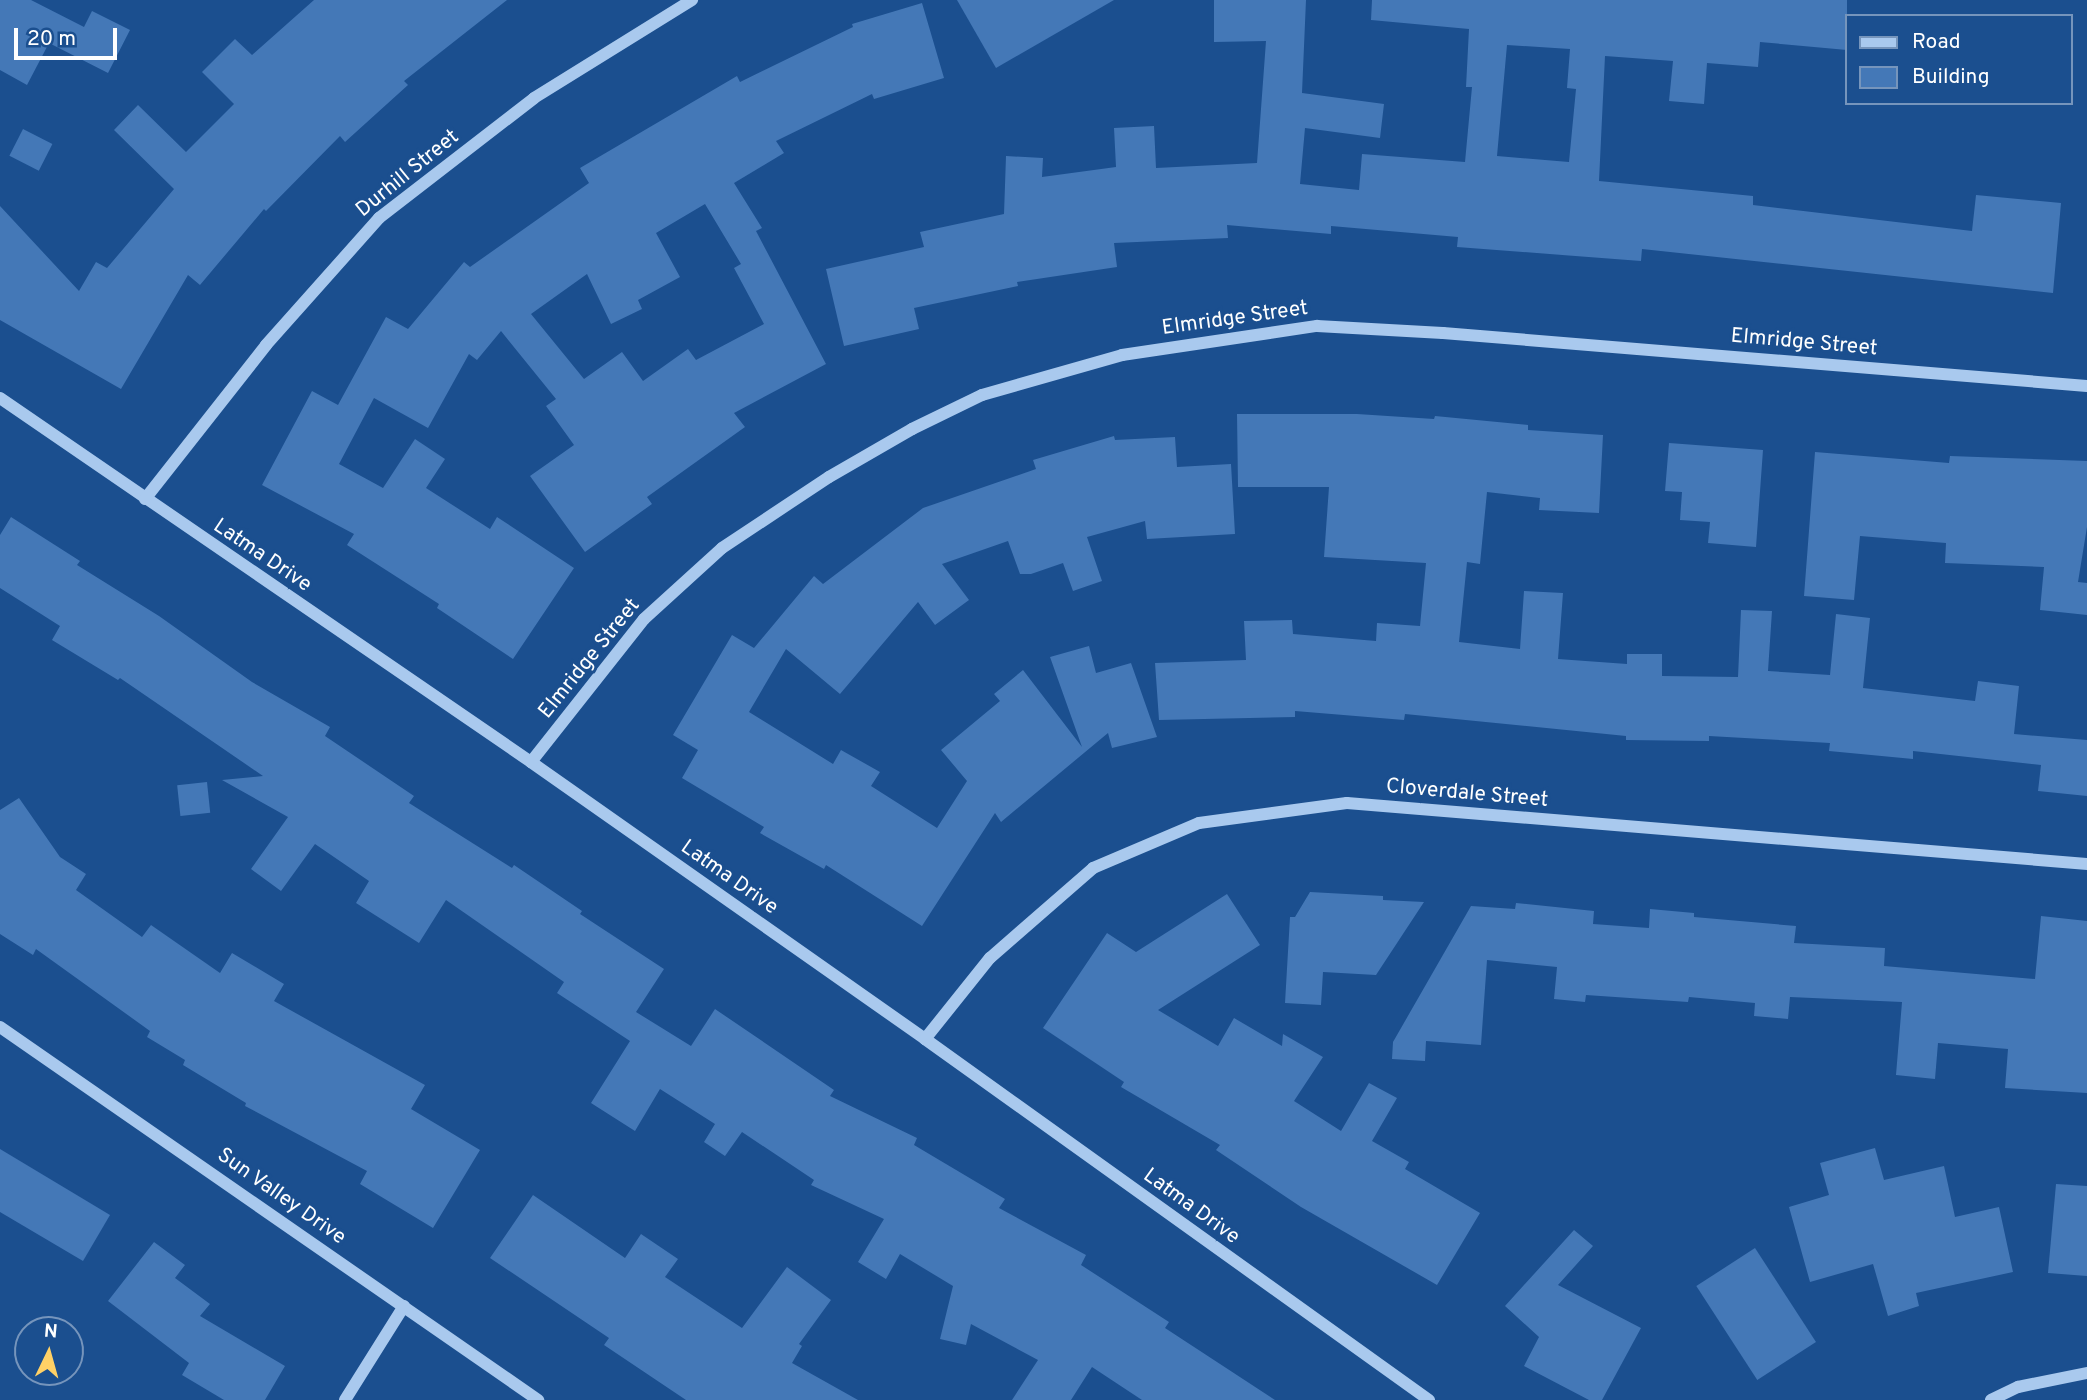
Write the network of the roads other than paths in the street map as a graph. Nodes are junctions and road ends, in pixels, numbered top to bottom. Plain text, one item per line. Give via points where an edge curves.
1 (692, 0) edge
2 (2087, 386) edge
3 (0, 398) edge
4 (145, 499) junction
5 (531, 762) junction
6 (2087, 864) edge
7 (0, 1027) edge
8 (925, 1039) junction
9 (404, 1306) junction
10 (2087, 1373) edge
11 (345, 1400) edge
12 (538, 1400) edge
13 (1429, 1400) edge
14 (1991, 1400) edge

1 - 4 street, Durhill Street via 534,98 379,218 266,345
2 - 5 street, Elmridge Street via 1318,326 1122,355 970,401 829,477 722,548 644,619
3 - 4 street, Latma Drive
4 - 5 street, Latma Drive
5 - 8 street, Latma Drive
6 - 8 street, Cloverdale Street via 1347,803 1199,823 1093,868 990,958
7 - 9 street, Sun Valley Drive
8 - 13 street, Latma Drive
9 - 11 street
9 - 12 street, Sun Valley Drive
10 - 14 street via 2018,1387

